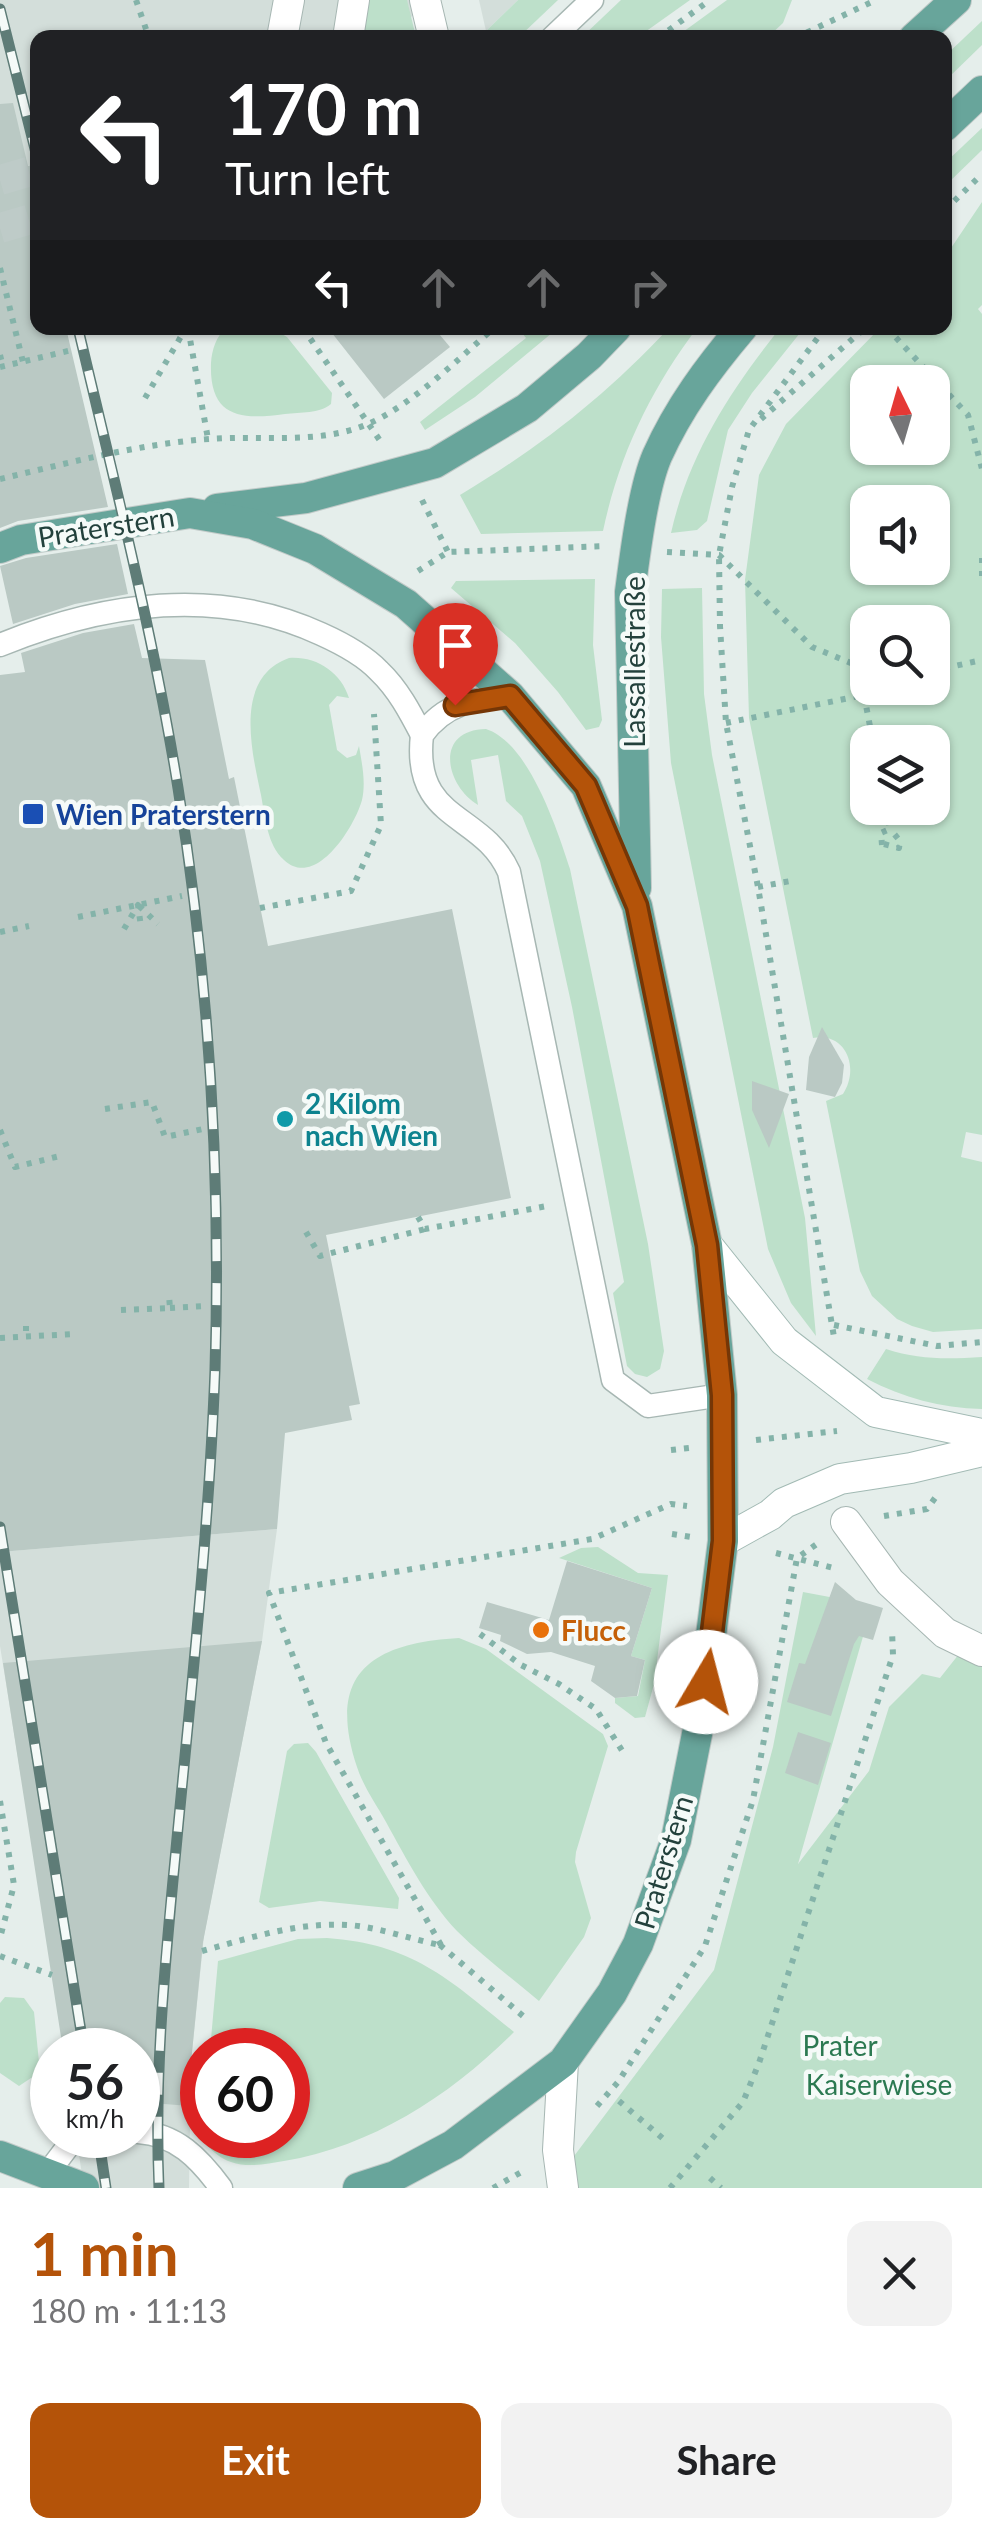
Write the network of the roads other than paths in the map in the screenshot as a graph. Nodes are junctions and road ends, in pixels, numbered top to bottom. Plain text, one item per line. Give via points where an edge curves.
1 (290, 0) edge
2 (354, 0) edge
3 (425, 0) edge
4 (592, 0) edge
5 (956, 0) edge
6 (284, 30) edge
7 (349, 30) edge
8 (432, 30) edge
9 (560, 30) edge
10 (923, 30) edge
11 (982, 90) edge
12 (952, 119) edge
13 (609, 335) edge
14 (736, 335) edge
15 (190, 512) junction
16 (0, 548) edge
17 (0, 645) edge
18 (510, 696) junction
19 (422, 735) junction
20 (637, 906) junction
21 (707, 1245) junction
22 (722, 1395) junction
23 (982, 1434) edge
24 (982, 1451) edge
25 (846, 1522) road end
26 (723, 1541) junction
27 (982, 1651) edge
28 (563, 2062) junction
29 (160, 2137) edge
30 (0, 2156) edge
31 (59, 2158) edge
32 (47, 2174) junction
33 (84, 2188) edge
34 (220, 2188) edge
35 (358, 2188) edge
36 (563, 2188) edge

1 - 6 main road
2 - 7 main road
3 - 8 main road
4 - 9 lane
5 - 10 main road
11 - 12 main road
13 - 15 main road via 527,408 435,463 306,498
14 - 20 main road, Lassallestraße via 699,380 656,458 636,548 630,592
15 - 16 main road, Praterstern
15 - 18 main road, Praterstern via 253,524 315,550 406,604
17 - 19 lane via 94,614 188,604 238,607 301,624 356,653 391,684
18 - 19 lane via 455,705
18 - 20 main road, Praterstern via 586,786
19 - 22 lane via 422,774 430,792 490,845 509,872 612,1380 648,1406
20 - 21 main road, Praterstern
21 - 22 main road, Praterstern
21 - 23 main road via 784,1341 876,1412
22 - 26 main road, Praterstern
24 - 26 main road via 840,1479 784,1503
25 - 27 main road via 890,1582 945,1633
26 - 28 main road, Praterstern via 701,1714 676,1840 638,1944
28 - 35 main road, Praterstern via 453,2146
28 - 36 main road
29 - 34 lane via 190,2152
30 - 32 main road
31 - 32 lane
32 - 33 main road

